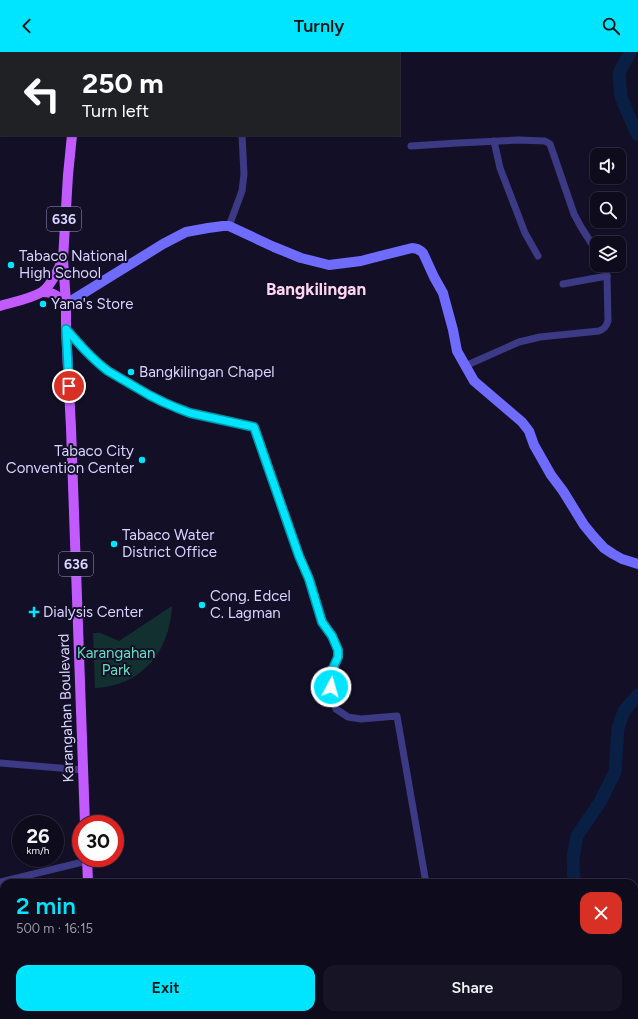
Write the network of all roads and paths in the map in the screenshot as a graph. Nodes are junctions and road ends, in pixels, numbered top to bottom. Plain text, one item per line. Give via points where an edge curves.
1 (72, 136) edge
2 (242, 136) edge
3 (494, 141) junction
4 (411, 146) dead end
5 (229, 226) junction
6 (590, 241) edge
7 (538, 256) dead end
8 (63, 259) junction
9 (606, 272) edge
10 (607, 276) junction
11 (562, 284) dead end
12 (43, 292) junction
13 (66, 304) junction
14 (0, 306) edge
15 (66, 329) junction
16 (465, 366) junction
17 (638, 564) edge
18 (0, 763) edge
19 (83, 770) junction
20 (85, 815) edge
21 (72, 863) edge
22 (87, 867) edge
23 (11, 879) edge
24 (88, 879) edge
25 (425, 879) edge

1 - 8 main road, 636
2 - 5 street via 242,191
3 - 4 street
3 - 6 street via 538,140 550,144 574,214
3 - 7 street via 500,168 525,233
5 - 13 street via 186,232
5 - 16 street via 301,258 329,265 412,248 420,250 443,293 457,351
8 - 12 main road, 636 via 54,278
8 - 13 main road, 636
9 - 10 street
10 - 11 street
10 - 16 street via 608,321 603,329 519,342
12 - 13 main road via 56,295
12 - 14 main road
13 - 15 main road, Karangahan Boulevard / 636
15 - 19 main road, Karangahan Boulevard / 636
15 - 25 street via 101,366 163,402 190,413 254,427 322,622 338,650 338,657 329,677 336,709 348,718 397,716
16 - 17 street via 474,381 529,431 551,475 593,536 613,554
18 - 19 street
19 - 20 main road, Karangahan Boulevard / 636
21 - 23 street
22 - 24 main road

